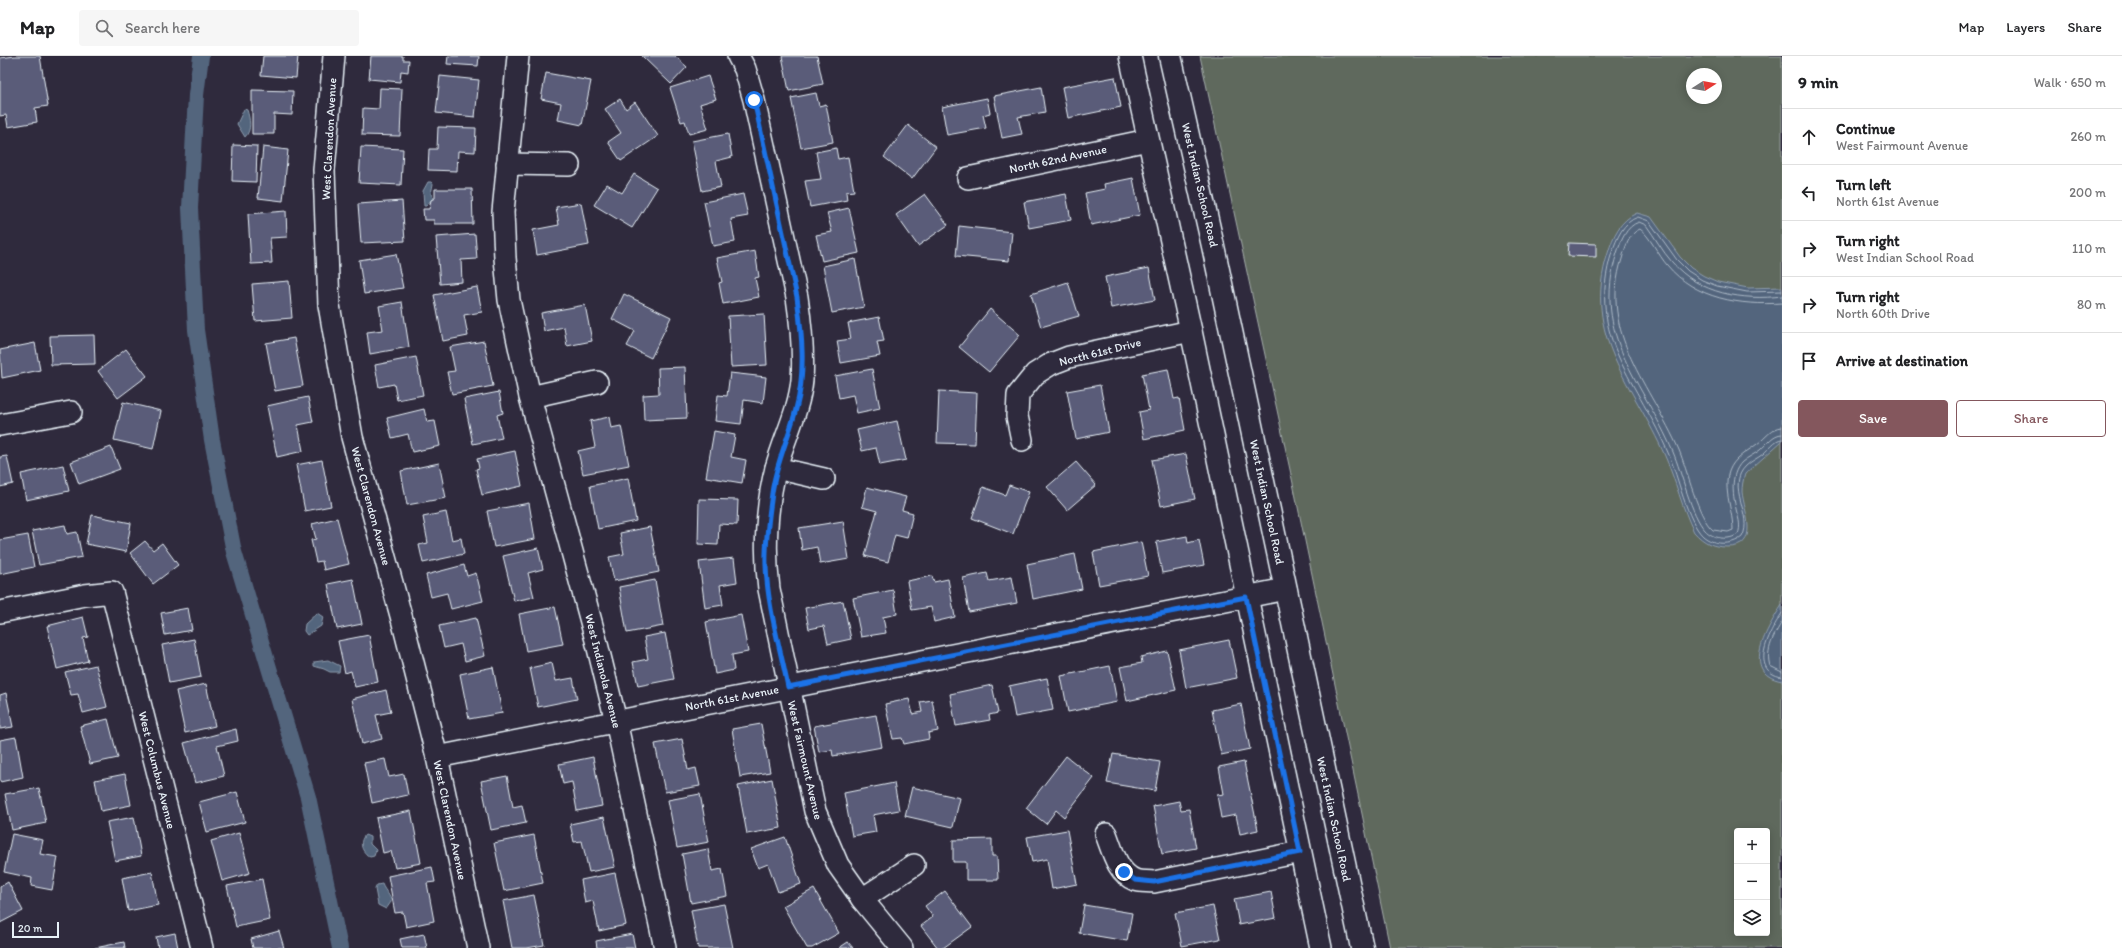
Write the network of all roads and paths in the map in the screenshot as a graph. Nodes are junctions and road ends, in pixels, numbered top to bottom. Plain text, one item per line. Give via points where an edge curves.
1 (334, 56) edge
2 (518, 56) edge
3 (738, 56) edge
4 (1130, 56) edge
5 (1170, 56) edge
6 (1148, 140) junction
7 (507, 164) junction
8 (569, 165) dead end
9 (968, 178) dead end
10 (1191, 331) junction
11 (597, 382) dead end
12 (530, 397) junction
13 (71, 412) dead end
14 (0, 425) edge
15 (1022, 440) dead end
16 (776, 468) junction
17 (824, 479) dead end
18 (1286, 589) junction
19 (1246, 597) junction
20 (0, 612) edge
21 (788, 687) junction
22 (616, 721) junction
23 (436, 757) junction
24 (1106, 834) dead end
25 (1300, 852) junction
26 (914, 865) dead end
27 (862, 899) junction
28 (202, 948) edge
29 (478, 948) edge
30 (665, 948) edge
31 (902, 948) edge
32 (1321, 948) edge
33 (1362, 948) edge

1 - 23 street, West Clarendon Avenue via 324,170 328,305 352,437 403,623
2 - 7 street, West Indianola Avenue
3 - 16 street, West Fairmount Avenue via 754,100 801,325 802,380 796,408
4 - 6 street
5 - 18 main road, West Indian School Road via 1199,178
6 - 9 street, North 62nd Avenue
6 - 10 street
7 - 8 street
7 - 12 street, West Indianola Avenue via 503,212 509,300
10 - 15 street, North 61st Drive via 1069,357 1035,374 1018,395 1017,416
10 - 19 street
11 - 12 street
12 - 22 street, West Indianola Avenue
13 - 14 street
16 - 17 street
16 - 21 street, West Fairmount Avenue via 766,564 768,590
18 - 19 street, North 61st Avenue
18 - 33 main road, West Indian School Road
19 - 21 street, North 61st Avenue
19 - 25 street
20 - 28 street, West Columbus Avenue via 112,592
21 - 22 street, North 61st Avenue
21 - 27 street, West Fairmount Avenue via 815,812 838,864
22 - 23 street, North 61st Avenue
22 - 30 street, West Indianola Avenue
23 - 29 street, West Clarendon Avenue
24 - 25 street via 1116,860 1124,872 1135,880 1154,882
25 - 32 street
26 - 27 street
27 - 31 street, West Fairmount Avenue

